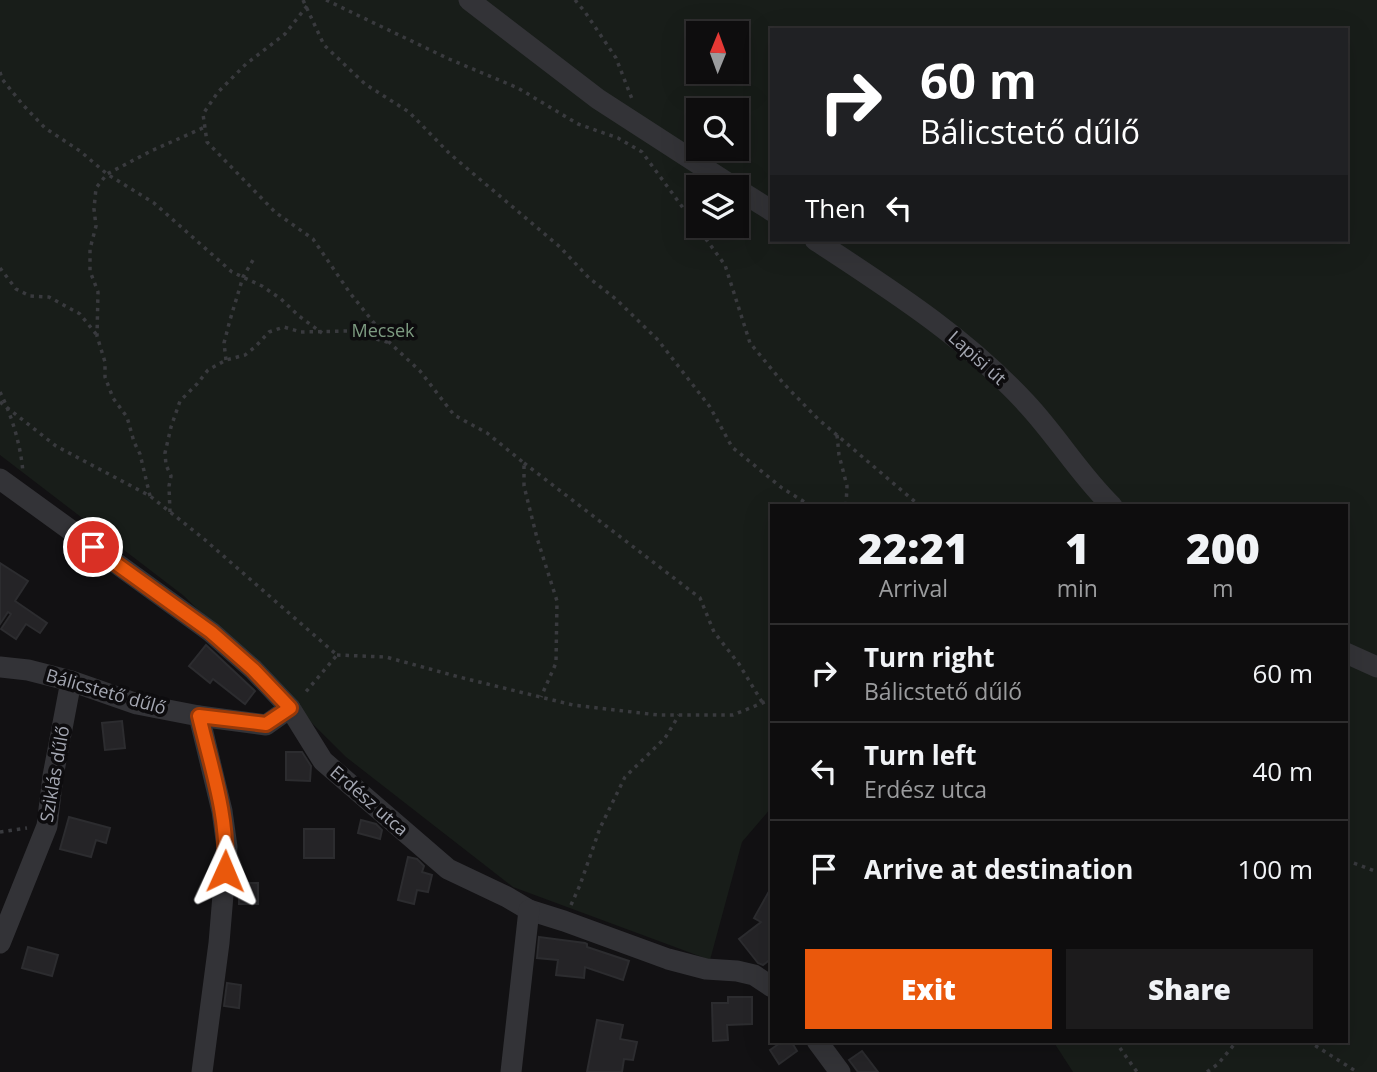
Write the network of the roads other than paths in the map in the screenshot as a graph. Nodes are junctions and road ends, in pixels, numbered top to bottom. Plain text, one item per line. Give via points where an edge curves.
1 (469, 0) edge
2 (715, 175) edge
3 (749, 197) edge
4 (770, 210) edge
5 (818, 242) edge
6 (0, 479) edge
7 (1110, 504) edge
8 (1348, 654) edge
9 (0, 667) edge
10 (1377, 667) edge
11 (71, 681) junction
12 (290, 708) junction
13 (199, 716) junction
14 (529, 910) junction
15 (0, 943) edge
16 (770, 986) edge
17 (818, 1043) edge
18 (202, 1072) edge
19 (510, 1072) edge
20 (840, 1072) edge

1 - 2 street via 598,99
3 - 4 street
5 - 7 street, Lapisi út via 963,342 1027,404
6 - 12 street, Erdész utca via 211,632
8 - 10 street
9 - 11 street, Bálicstető dűlő
11 - 13 street, Bálicstető dűlő via 137,704
11 - 15 street, Sziklás dűlő via 47,826
12 - 13 street, Bálicstető dűlő via 266,724
12 - 14 street, Erdész utca via 323,761 448,869
13 - 18 street via 227,846
14 - 16 street, Erdész utca via 668,959 754,975
14 - 19 street
17 - 20 street

